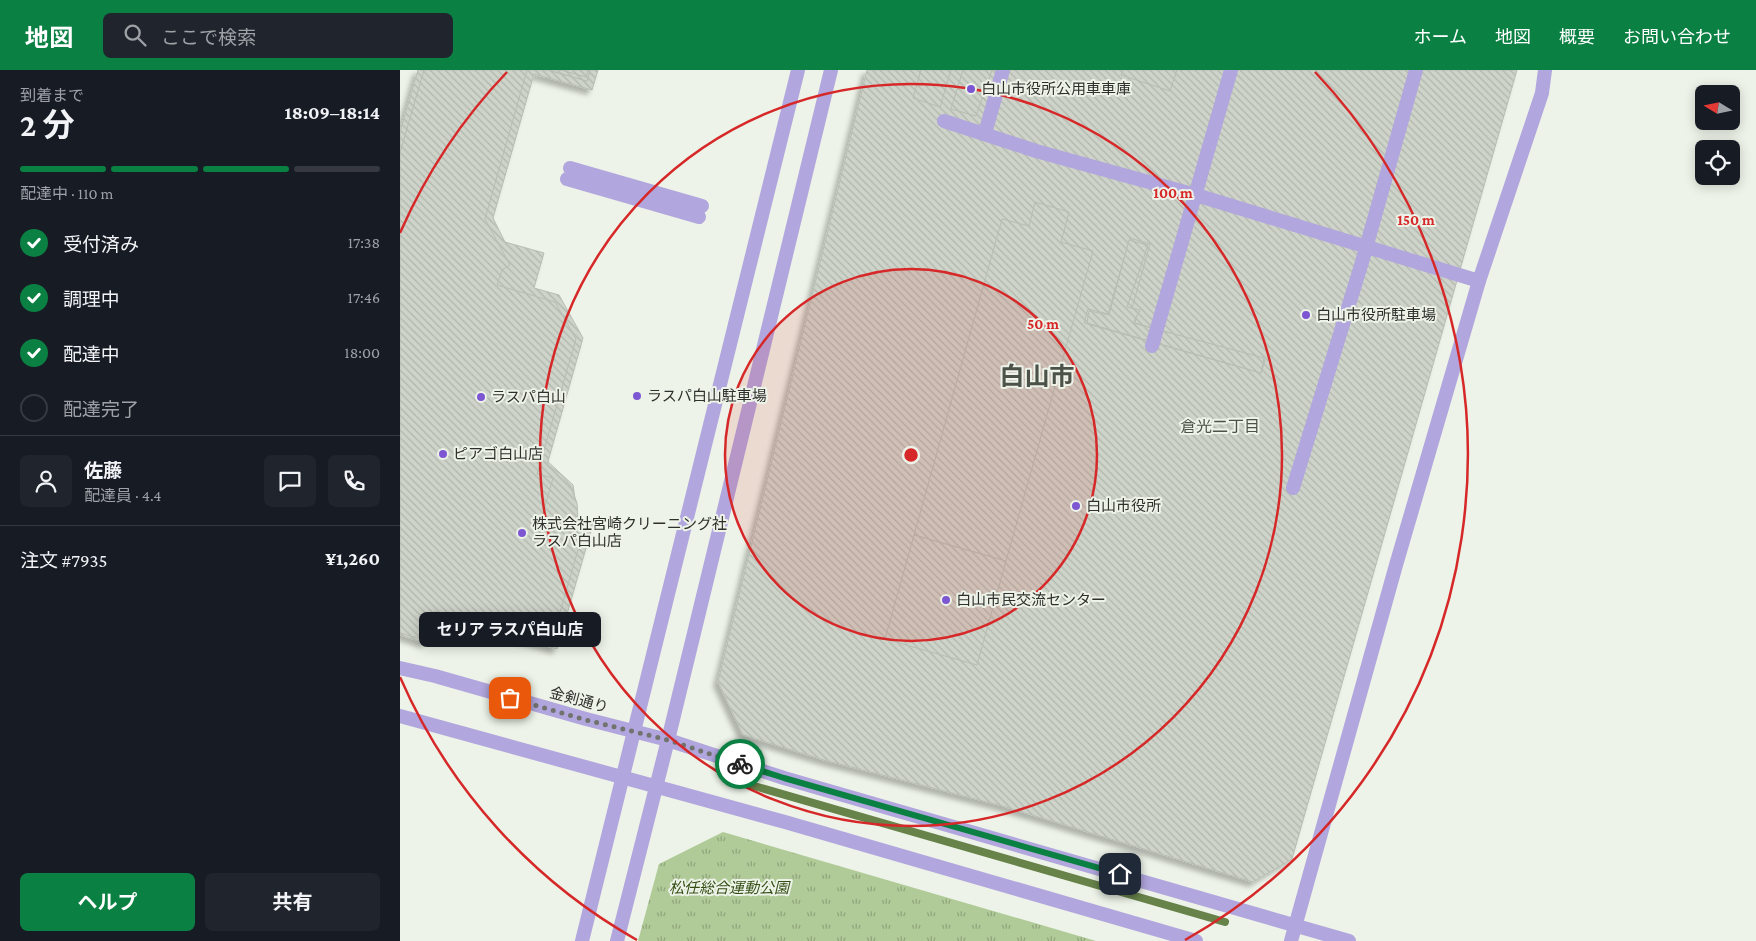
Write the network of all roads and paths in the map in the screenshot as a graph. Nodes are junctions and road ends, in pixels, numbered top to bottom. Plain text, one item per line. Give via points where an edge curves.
1 (798, 70) edge
2 (832, 70) edge
3 (1003, 70) edge
4 (1231, 70) edge
5 (1416, 70) edge
6 (1545, 70) edge
7 (944, 121) dead end
8 (985, 133) junction
9 (568, 174) dead end
10 (1196, 195) junction
11 (700, 212) dead end
12 (1366, 247) junction
13 (1479, 281) junction
14 (1152, 346) dead end
15 (1292, 488) dead end
16 (400, 668) edge
17 (400, 716) edge
18 (633, 731) junction
19 (668, 740) junction
20 (622, 778) junction
21 (657, 788) junction
22 (1296, 926) junction
23 (582, 941) edge
24 (617, 941) edge
25 (1196, 941) edge
26 (1291, 941) edge
27 (1349, 941) edge

1 - 18 street
2 - 19 street
3 - 8 street
4 - 10 street
5 - 12 street
6 - 13 street via 1542,93
7 - 8 street
8 - 10 street via 1036,151
9 - 11 street
10 - 12 street
10 - 14 street
12 - 13 street
12 - 15 street
13 - 22 street
16 - 18 street, 金剣通り
17 - 20 street
18 - 19 street, 金剣通り
18 - 20 street
19 - 21 street
19 - 22 street, 金剣通り via 784,778
20 - 21 street
20 - 23 street
21 - 24 street
21 - 25 street via 804,827
22 - 26 street
22 - 27 street, 金剣通り

